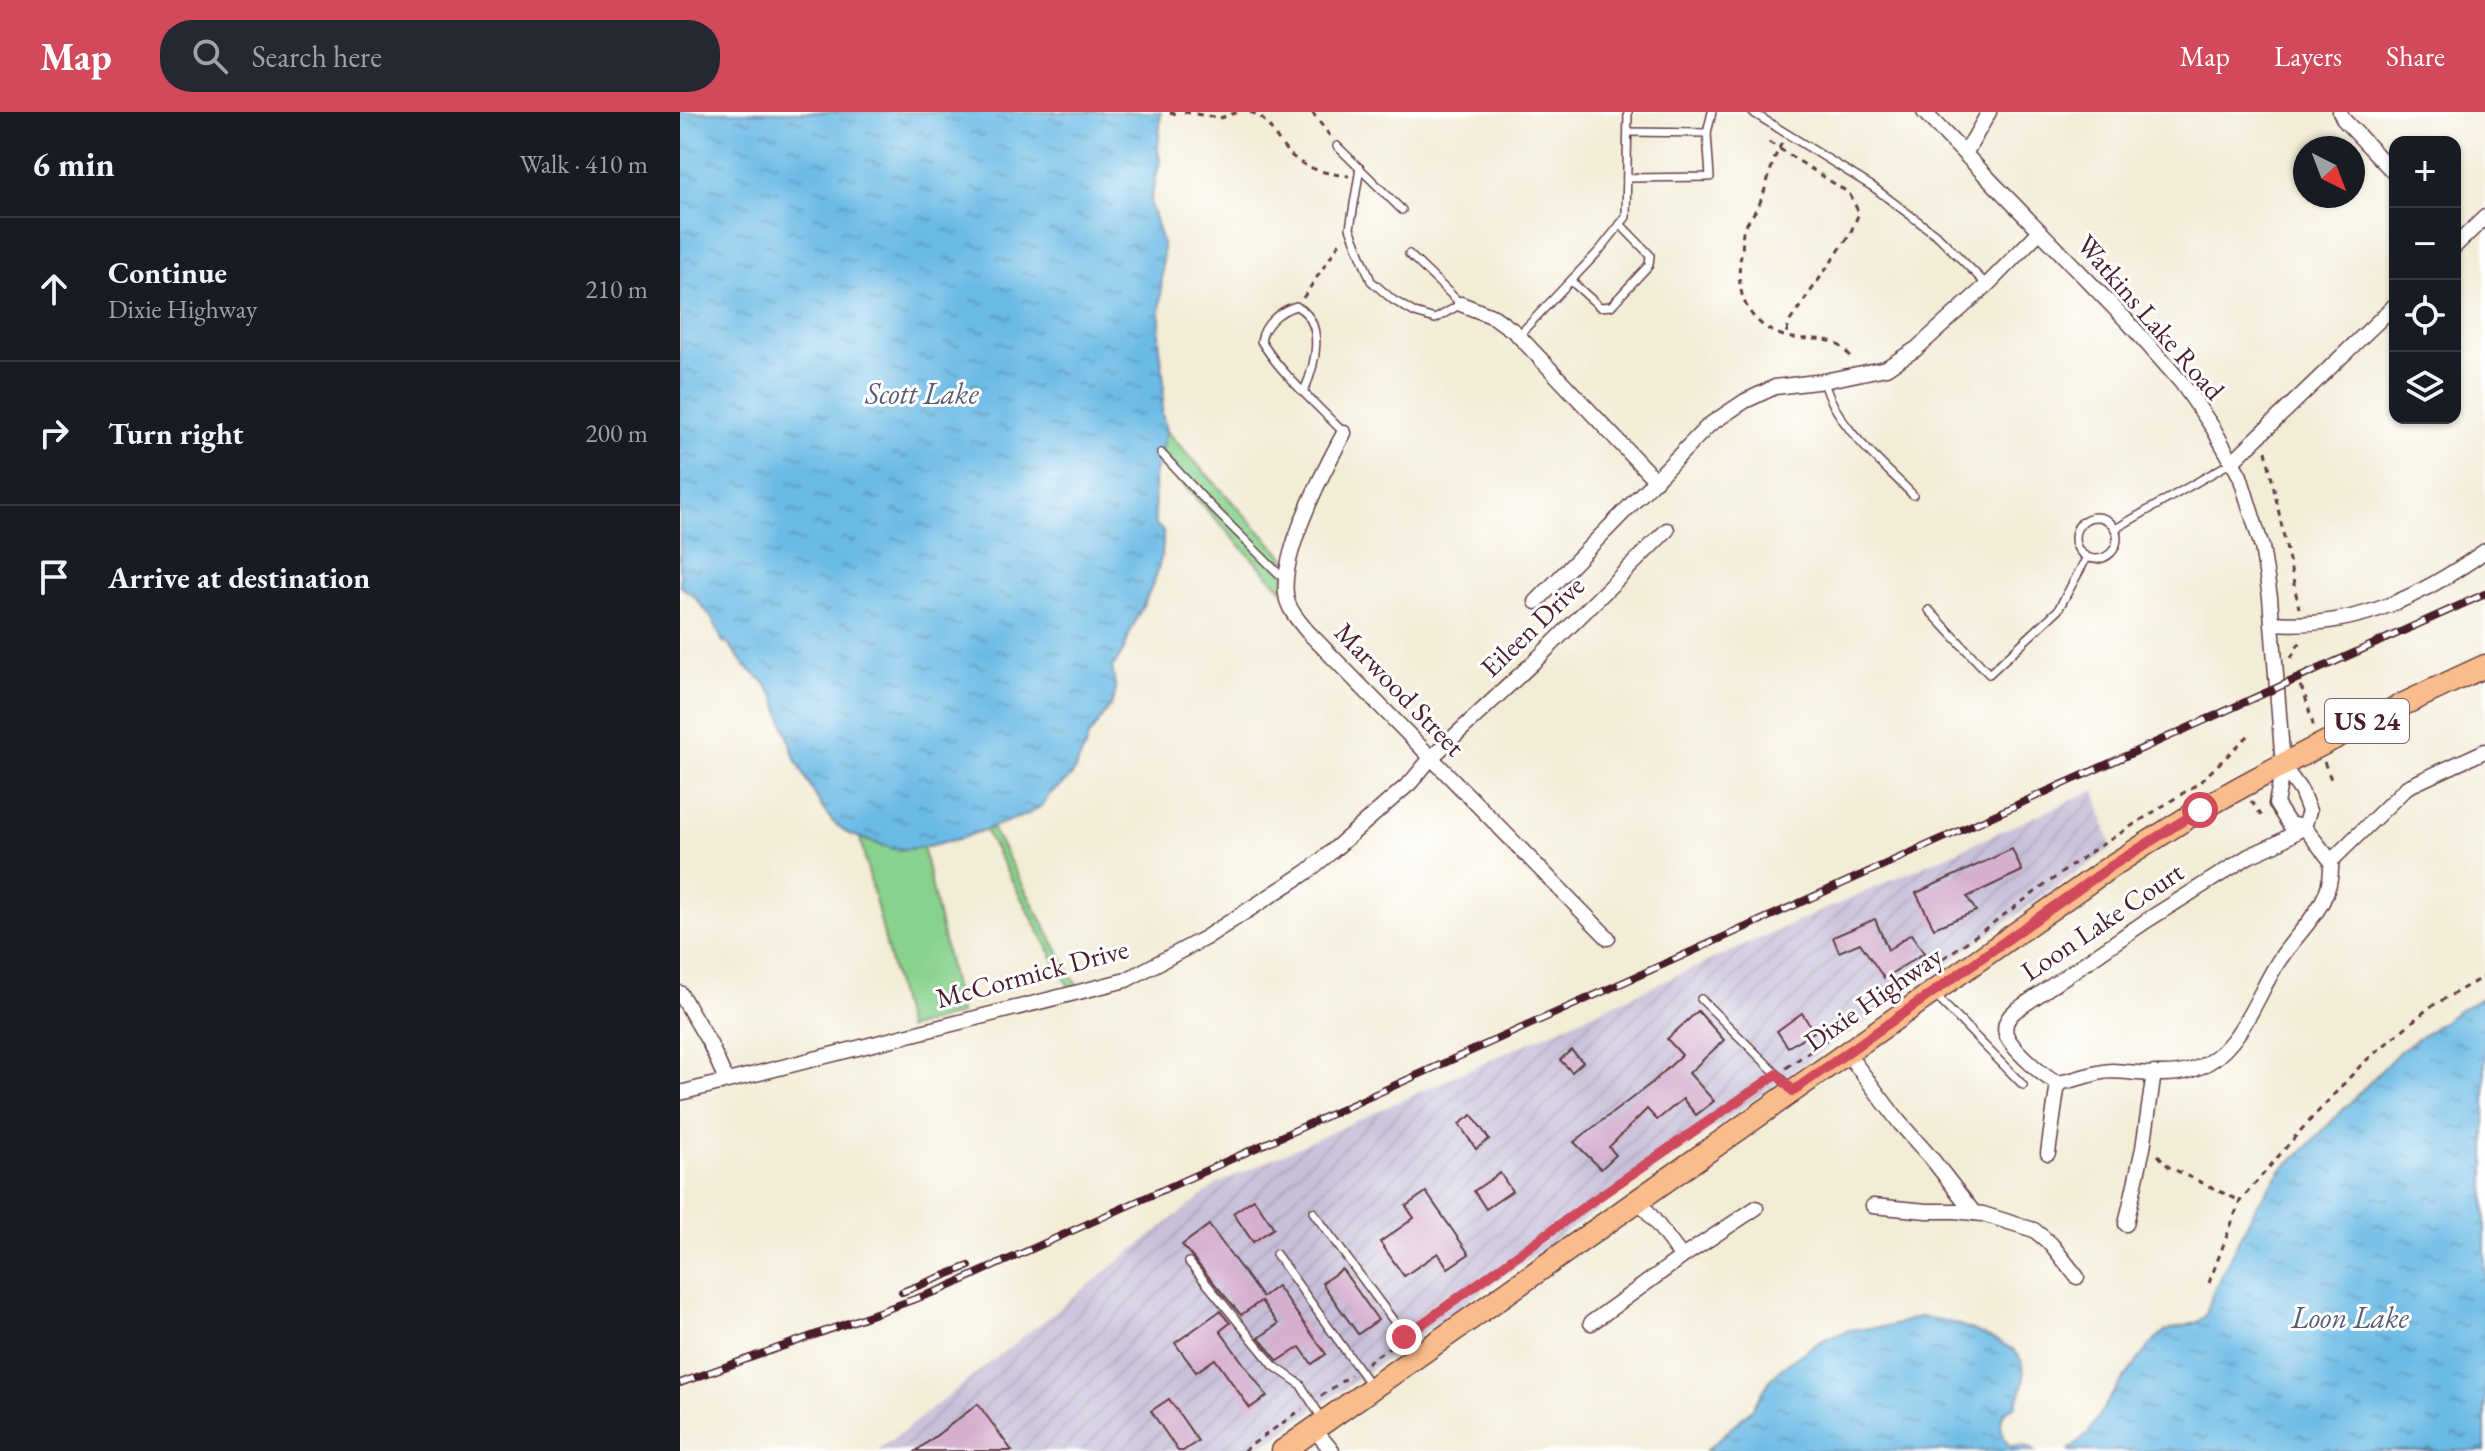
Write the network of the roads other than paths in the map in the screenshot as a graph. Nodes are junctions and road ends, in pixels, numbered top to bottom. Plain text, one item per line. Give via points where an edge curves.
1 (1628, 112) edge
2 (1712, 112) edge
3 (1752, 112) edge
4 (1924, 112) edge
5 (1989, 112) edge
6 (2340, 112) edge
7 (1628, 132) junction
8 (1707, 133) junction
9 (1337, 146) road end
10 (1965, 154) junction
11 (2389, 168) edge
12 (1359, 173) junction
13 (1627, 178) junction
14 (1402, 210) dead end
15 (2485, 217) edge
16 (1620, 224) junction
17 (2040, 231) junction
18 (2461, 239) edge
19 (1409, 254) dead end
20 (1571, 281) junction
21 (1987, 285) junction
22 (1461, 304) junction
23 (2389, 311) edge
24 (1518, 336) junction
25 (1824, 381) junction
26 (1304, 391) junction
27 (1344, 433) joint
28 (1161, 453) dead end
29 (2232, 462) junction
30 (1656, 481) junction
31 (1913, 495) dead end
32 (2115, 529) junction
33 (1667, 530) dead end
34 (2485, 551) edge
35 (2087, 557) junction
36 (1286, 581) junction
37 (1536, 602) dead end
38 (1929, 610) dead end
39 (2272, 623) junction
40 (2485, 666) edge
41 (2485, 751) edge
42 (1431, 758) junction
43 (2283, 766) junction
44 (2304, 827) junction
45 (2331, 861) junction
46 (1608, 938) dead end
47 (680, 993) edge
48 (1932, 993) junction
49 (1701, 999) dead end
50 (1847, 1053) junction
51 (2154, 1073) junction
52 (726, 1080) junction
53 (2058, 1083) junction
54 (2023, 1085) dead end
55 (1793, 1091) junction
56 (680, 1093) edge
57 (2048, 1153) dead end
58 (1639, 1200) junction
59 (1873, 1206) dead end
60 (1756, 1208) dead end
61 (1313, 1212) dead end
62 (1974, 1213) junction
63 (2126, 1224) dead end
64 (1276, 1254) dead end
65 (1682, 1257) junction
66 (1189, 1262) dead end
67 (2077, 1277) dead end
68 (1591, 1323) dead end
69 (1417, 1356) junction
70 (1372, 1388) junction
71 (1317, 1418) junction
72 (1283, 1451) edge
73 (1332, 1451) edge

1 - 7 lane
2 - 8 lane
3 - 21 lane via 1884,196 1939,237
4 - 10 street, Watkins Lake Road
5 - 10 street
6 - 11 street
7 - 8 lane
7 - 13 lane
8 - 13 lane via 1710,177
9 - 12 lane
10 - 17 street, Watkins Lake Road
12 - 14 lane
12 - 22 lane via 1350,228 1371,281 1393,300 1435,319
13 - 16 lane via 1626,217
15 - 18 street
16 - 20 lane
16 - 20 lane via 1650,255 1649,265 1611,306 1600,307
17 - 21 street, Watkins Lake Road
17 - 29 street, Watkins Lake Road via 2181,382
19 - 22 lane
20 - 24 lane
21 - 25 street, Watkins Lake Road via 1916,349 1886,368
22 - 24 street via 1494,317
23 - 29 street
24 - 30 street
25 - 30 street, Watkins Lake Road via 1775,387 1745,401 1709,425
25 - 31 lane via 1843,422
26 - 26 lane via 1261,341 1266,326 1296,306 1317,337
26 - 27 lane
27 - 36 street, Marwood Street via 1309,505
28 - 36 lane
29 - 32 lane
29 - 39 street, Watkins Lake Road via 2262,547
30 - 37 street, Watkins Lake Road
32 - 35 lane via 2116,543 2108,555
32 - 35 lane via 2100,517 2082,522 2075,540
33 - 42 street, Eileen Drive
34 - 39 street via 2431,587 2361,617 2304,632
35 - 38 lane via 2058,610 1989,674
36 - 42 street, Marwood Street via 1293,614
39 - 43 street, Watkins Lake Road
40 - 43 main road, Dixie Highway / US 24
41 - 45 street via 2407,787
42 - 46 street, Marwood Street
42 - 52 street, McCormick Drive via 1411,782 1307,872 1205,938 1126,980
43 - 44 street, Watkins Lake Road via 2309,811
43 - 44 street, Watkins Lake Road via 2276,804 2289,824
43 - 48 main road, Dixie Highway / US 24 via 2110,867
44 - 45 street, Watkins Lake Road
44 - 53 street, Loon Lake Court via 2146,921 2008,1017 2010,1041
45 - 51 street via 2328,891 2318,912 2275,966 2237,1036 2192,1070
47 - 52 street
48 - 50 main road, Dixie Highway / US 24
48 - 54 lane
49 - 55 lane
50 - 55 main road, Dixie Highway / US 24
50 - 62 street
51 - 53 street via 2110,1071
51 - 63 street
52 - 56 street, McCormick Drive
53 - 57 street
55 - 58 main road, Dixie Highway / US 24
58 - 65 street
58 - 69 main road, Dixie Highway / US 24
59 - 62 street
60 - 65 street
61 - 69 lane
62 - 67 street via 2034,1230
64 - 70 lane
65 - 68 street
66 - 71 lane via 1274,1366 1300,1384
69 - 70 main road, Dixie Highway / US 24
70 - 71 main road, Dixie Highway / US 24
71 - 72 main road, Dixie Highway / US 24
71 - 73 street

